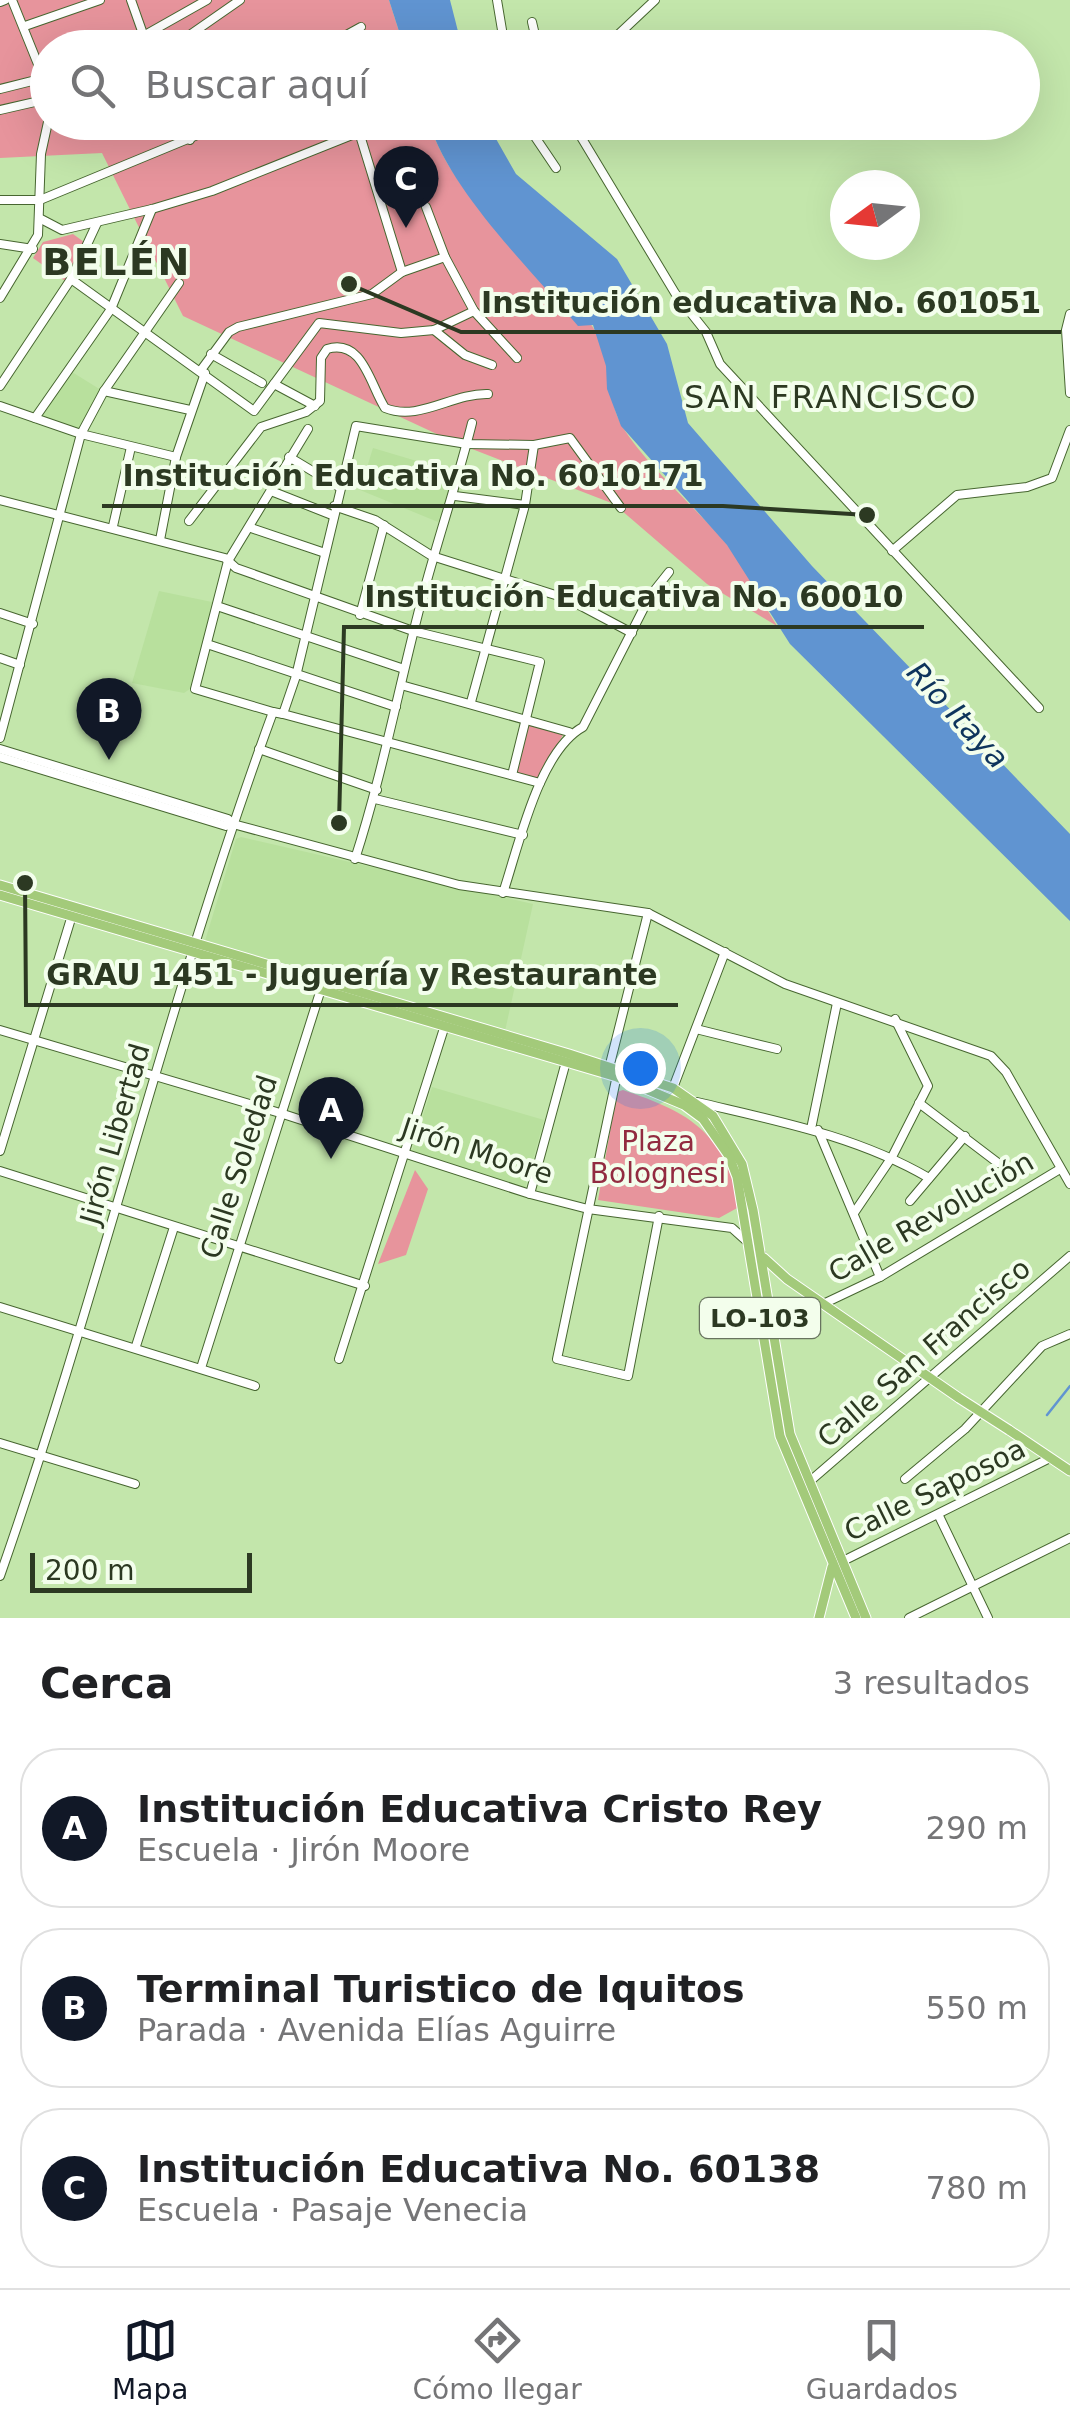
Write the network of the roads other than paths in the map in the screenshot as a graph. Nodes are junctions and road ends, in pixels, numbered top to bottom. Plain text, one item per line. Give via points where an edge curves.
1 (12, 0) edge
2 (100, 0) edge
3 (131, 0) edge
4 (240, 0) edge
5 (497, 0) edge
6 (655, 0) edge
7 (205, 1) edge
8 (217, 20) junction
9 (532, 22) dead end
10 (25, 26) junction
11 (361, 28) dead end
12 (141, 30) edge
13 (164, 30) edge
14 (201, 30) edge
15 (357, 30) edge
16 (501, 30) edge
17 (534, 30) edge
18 (623, 30) edge
19 (30, 38) edge
20 (30, 81) edge
21 (0, 89) edge
22 (30, 104) edge
23 (0, 110) edge
24 (44, 140) edge
25 (190, 140) edge
26 (339, 140) edge
27 (361, 140) edge
28 (537, 140) edge
29 (583, 140) edge
30 (556, 168) dead end
31 (0, 200) edge
32 (40, 200) junction
33 (426, 207) dead end
34 (152, 209) junction
35 (40, 219) junction
36 (97, 223) junction
37 (0, 244) edge
38 (34, 249) junction
39 (445, 257) junction
40 (402, 272) junction
41 (71, 279) junction
42 (179, 283) dead end
43 (0, 298) edge
44 (111, 309) junction
45 (474, 311) junction
46 (1070, 314) edge
47 (434, 330) junction
48 (144, 332) junction
49 (212, 354) junction
50 (517, 358) dead end
51 (492, 366) dead end
52 (203, 372) junction
53 (262, 383) dead end
54 (274, 384) junction
55 (0, 386) edge
56 (104, 391) junction
57 (488, 394) dead end
58 (1070, 394) edge
59 (0, 406) edge
60 (314, 406) junction
61 (190, 410) junction
62 (35, 418) junction
63 (472, 422) dead end
64 (308, 429) dead end
65 (1070, 430) edge
66 (81, 434) junction
67 (467, 444) junction
68 (534, 445) junction
69 (131, 447) junction
70 (176, 457) junction
71 (288, 457) junction
72 (339, 487) junction
73 (271, 491) junction
74 (455, 496) junction
75 (0, 500) edge
76 (525, 504) junction
77 (621, 508) dead end
78 (333, 511) junction
79 (64, 514) junction
80 (189, 521) dead end
81 (384, 525) junction
82 (113, 526) junction
83 (251, 528) junction
84 (160, 540) junction
85 (892, 550) junction
86 (325, 552) junction
87 (432, 556) junction
88 (228, 561) junction
89 (669, 572) dead end
90 (501, 581) junction
91 (313, 599) junction
92 (217, 606) junction
93 (0, 613) edge
94 (360, 615) junction
95 (33, 624) junction
96 (413, 632) junction
97 (632, 633) junction
98 (306, 635) junction
99 (207, 644) junction
100 (484, 649) junction
101 (0, 658) edge
102 (20, 665) junction
103 (404, 668) junction
104 (296, 676) junction
105 (401, 685) junction
106 (471, 702) junction
107 (396, 707) junction
108 (1039, 708) dead end
109 (278, 713) junction
110 (525, 718) junction
111 (570, 732) junction
112 (0, 738) edge
113 (388, 744) junction
114 (0, 749) edge
115 (260, 749) junction
116 (0, 757) edge
117 (512, 774) junction
118 (540, 783) junction
119 (107, 785) junction
120 (376, 795) junction
121 (232, 824) junction
122 (523, 835) junction
123 (355, 860) junction
124 (0, 886) edge
125 (502, 893) junction
126 (0, 895) edge
127 (73, 911) junction
128 (648, 913) junction
129 (192, 949) junction
130 (725, 952) junction
131 (322, 986) junction
132 (837, 1003) junction
133 (896, 1020) junction
134 (446, 1022) junction
135 (0, 1030) edge
136 (696, 1030) junction
137 (34, 1040) junction
138 (777, 1049) dead end
139 (568, 1058) junction
140 (613, 1072) junction
141 (155, 1074) junction
142 (673, 1088) junction
143 (696, 1102) junction
144 (919, 1103) junction
145 (280, 1112) junction
146 (815, 1130) junction
147 (965, 1136) junction
148 (0, 1151) edge
149 (408, 1153) junction
150 (892, 1157) junction
151 (998, 1163) dead end
152 (1060, 1168) junction
153 (0, 1172) edge
154 (929, 1178) junction
155 (1070, 1184) edge
156 (530, 1194) junction
157 (910, 1201) dead end
158 (118, 1206) junction
159 (588, 1209) junction
160 (854, 1213) junction
161 (659, 1216) junction
162 (174, 1226) junction
163 (748, 1238) junction
164 (237, 1245) junction
165 (762, 1256) junction
166 (1070, 1256) edge
167 (880, 1277) junction
168 (787, 1279) junction
169 (364, 1286) junction
170 (766, 1290) junction
171 (822, 1304) junction
172 (0, 1306) edge
173 (81, 1330) junction
174 (1070, 1334) edge
175 (136, 1346) junction
176 (339, 1359) dead end
177 (201, 1368) junction
178 (929, 1377) junction
179 (255, 1386) dead end
180 (0, 1443) edge
181 (42, 1456) junction
182 (1050, 1458) junction
183 (1070, 1472) edge
184 (905, 1479) dead end
185 (135, 1484) dead end
186 (804, 1486) junction
187 (939, 1516) junction
188 (1070, 1538) edge
189 (837, 1564) junction
190 (0, 1576) edge
191 (973, 1588) junction
192 (819, 1618) edge
193 (856, 1618) edge
194 (866, 1618) edge
195 (910, 1618) edge
196 (988, 1618) edge

1 - 10 street
2 - 10 street
3 - 12 street
4 - 8 street
5 - 16 street
6 - 18 street
7 - 8 street
7 - 13 street
8 - 14 street
9 - 17 street
10 - 19 street
11 - 15 street
20 - 21 street
22 - 23 street
24 - 32 street
25 - 32 street
26 - 34 street
27 - 40 street
28 - 30 street
29 - 85 street via 720,364
31 - 32 street
32 - 35 street
33 - 39 street
34 - 36 street
34 - 44 street
35 - 36 street via 56,230
35 - 38 street
36 - 41 street
37 - 38 street
38 - 43 street
39 - 40 street
39 - 45 street
40 - 49 street via 372,294 238,328
41 - 44 street
41 - 55 street
42 - 48 street
44 - 48 street
44 - 62 street
45 - 47 street
45 - 50 street
46 - 58 street
47 - 51 street
47 - 54 street via 400,333 319,323
48 - 52 street
48 - 56 street
49 - 52 street
49 - 53 street
52 - 54 street via 254,410
52 - 61 street
54 - 60 street
56 - 61 street
56 - 66 street
57 - 60 street via 396,413 384,408 362,359 336,346 321,358 322,396
59 - 62 street
60 - 80 street via 260,427
61 - 70 street
62 - 66 street
63 - 67 street
64 - 71 street
65 - 85 street via 1052,478 958,496
66 - 69 street
66 - 79 street
67 - 68 street
67 - 72 street, Jirón Libertad via 356,426
67 - 74 street
68 - 76 street
68 - 77 street via 570,438
69 - 70 street
69 - 82 street
70 - 84 street
71 - 72 street
71 - 73 street
72 - 78 street, Jirón Libertad
73 - 78 street
73 - 83 street
74 - 76 street
74 - 87 street
75 - 79 street
76 - 90 street
78 - 81 street
78 - 86 street, Jirón Libertad
79 - 82 street
79 - 95 street
81 - 87 street
81 - 94 street
82 - 84 street
83 - 86 street
83 - 88 street
84 - 88 street
85 - 108 street
86 - 91 street, Jirón Libertad
87 - 90 street
87 - 96 street
88 - 91 street
88 - 92 street
89 - 97 street
90 - 97 street via 568,599
90 - 100 street
91 - 94 street
91 - 98 street, Jirón Libertad
92 - 98 street
92 - 99 street
93 - 95 street
94 - 96 street
95 - 102 street
96 - 100 street
96 - 103 street
97 - 111 street via 582,727
98 - 103 street
98 - 104 street, Jirón Libertad
99 - 104 street
99 - 109 street via 195,689
100 - 106 street
100 - 110 street via 540,662
101 - 102 street
102 - 112 street
103 - 105 street
104 - 107 street
104 - 109 street, Jirón Libertad
105 - 106 street
105 - 107 street
106 - 110 street
107 - 113 street
109 - 113 street
109 - 115 street, Jirón Libertad
110 - 111 street
110 - 117 street
111 - 118 street
113 - 117 street
113 - 120 street
114 - 119 street
115 - 120 street
115 - 121 street, Jirón Libertad
116 - 119 street
117 - 118 street
118 - 122 street
119 - 121 street
120 - 122 street
120 - 123 street
121 - 123 street
121 - 129 street, Jirón Libertad
122 - 125 street
123 - 125 street
124 - 127 main road, LO-103
125 - 128 street
126 - 127 main road, LO-103
127 - 129 main road, LO-103
127 - 137 street
128 - 130 street
128 - 140 street
129 - 131 main road, LO-103
129 - 141 street, Jirón Libertad
130 - 132 street
130 - 136 street
131 - 134 main road, LO-103
131 - 145 street, Calle Soledad
132 - 133 street
132 - 146 street
133 - 144 street via 927,1082
133 - 152 street via 999,1063
134 - 139 main road, LO-103
134 - 149 street
135 - 137 street, Jirón Moore
136 - 138 street
136 - 142 street
137 - 141 street, Jirón Moore
137 - 148 street
139 - 140 main road, LO-103
139 - 156 street
140 - 142 main road, LO-103
140 - 159 street
140 - 163 main road, LO-103 via 703,1119 737,1177
141 - 145 street, Jirón Moore
141 - 158 street, Jirón Libertad
142 - 143 main road, LO-103
143 - 146 street
143 - 165 main road, LO-103 via 726,1132 742,1164
144 - 147 street
144 - 150 street
145 - 149 street, Jirón Moore
145 - 164 street, Calle Soledad
146 - 150 street
146 - 160 street
147 - 151 street
147 - 154 street
149 - 156 street, Jirón Moore
149 - 169 street
150 - 154 street
150 - 160 street
152 - 155 street
152 - 167 street, Calle Revolución
153 - 158 street
154 - 157 street
156 - 159 street, Jirón Moore
158 - 162 street
158 - 173 street, Jirón Libertad
159 - 161 street, Jirón Moore
159 - 161 street via 557,1359 628,1376
160 - 167 street
161 - 163 street, Jirón Moore via 732,1228
162 - 164 street
162 - 175 street
163 - 165 street
163 - 186 main road, LO-103 via 780,1436
164 - 169 street
164 - 177 street, Calle Soledad
165 - 168 main road
165 - 170 main road, LO-103
166 - 178 street, Calle San Francisco
167 - 171 street, Calle Revolución
168 - 170 main road via 771,1280
168 - 171 main road
169 - 176 street
170 - 186 main road, LO-103
171 - 178 main road
172 - 173 street
173 - 175 street
173 - 181 street, Jirón Libertad
174 - 184 street via 1042,1346 965,1429
175 - 177 street
177 - 179 street
178 - 182 main road, bridge
178 - 186 street, Calle San Francisco
180 - 181 street
181 - 185 street
181 - 190 street, Jirón Libertad
182 - 183 main road
182 - 187 street, Calle Saposoa
186 - 189 main road, LO-103
187 - 189 street, Calle Saposoa
187 - 191 street
188 - 191 street
189 - 192 main road
189 - 193 main road, LO-103
189 - 194 main road, LO-103
191 - 195 street
191 - 196 street

